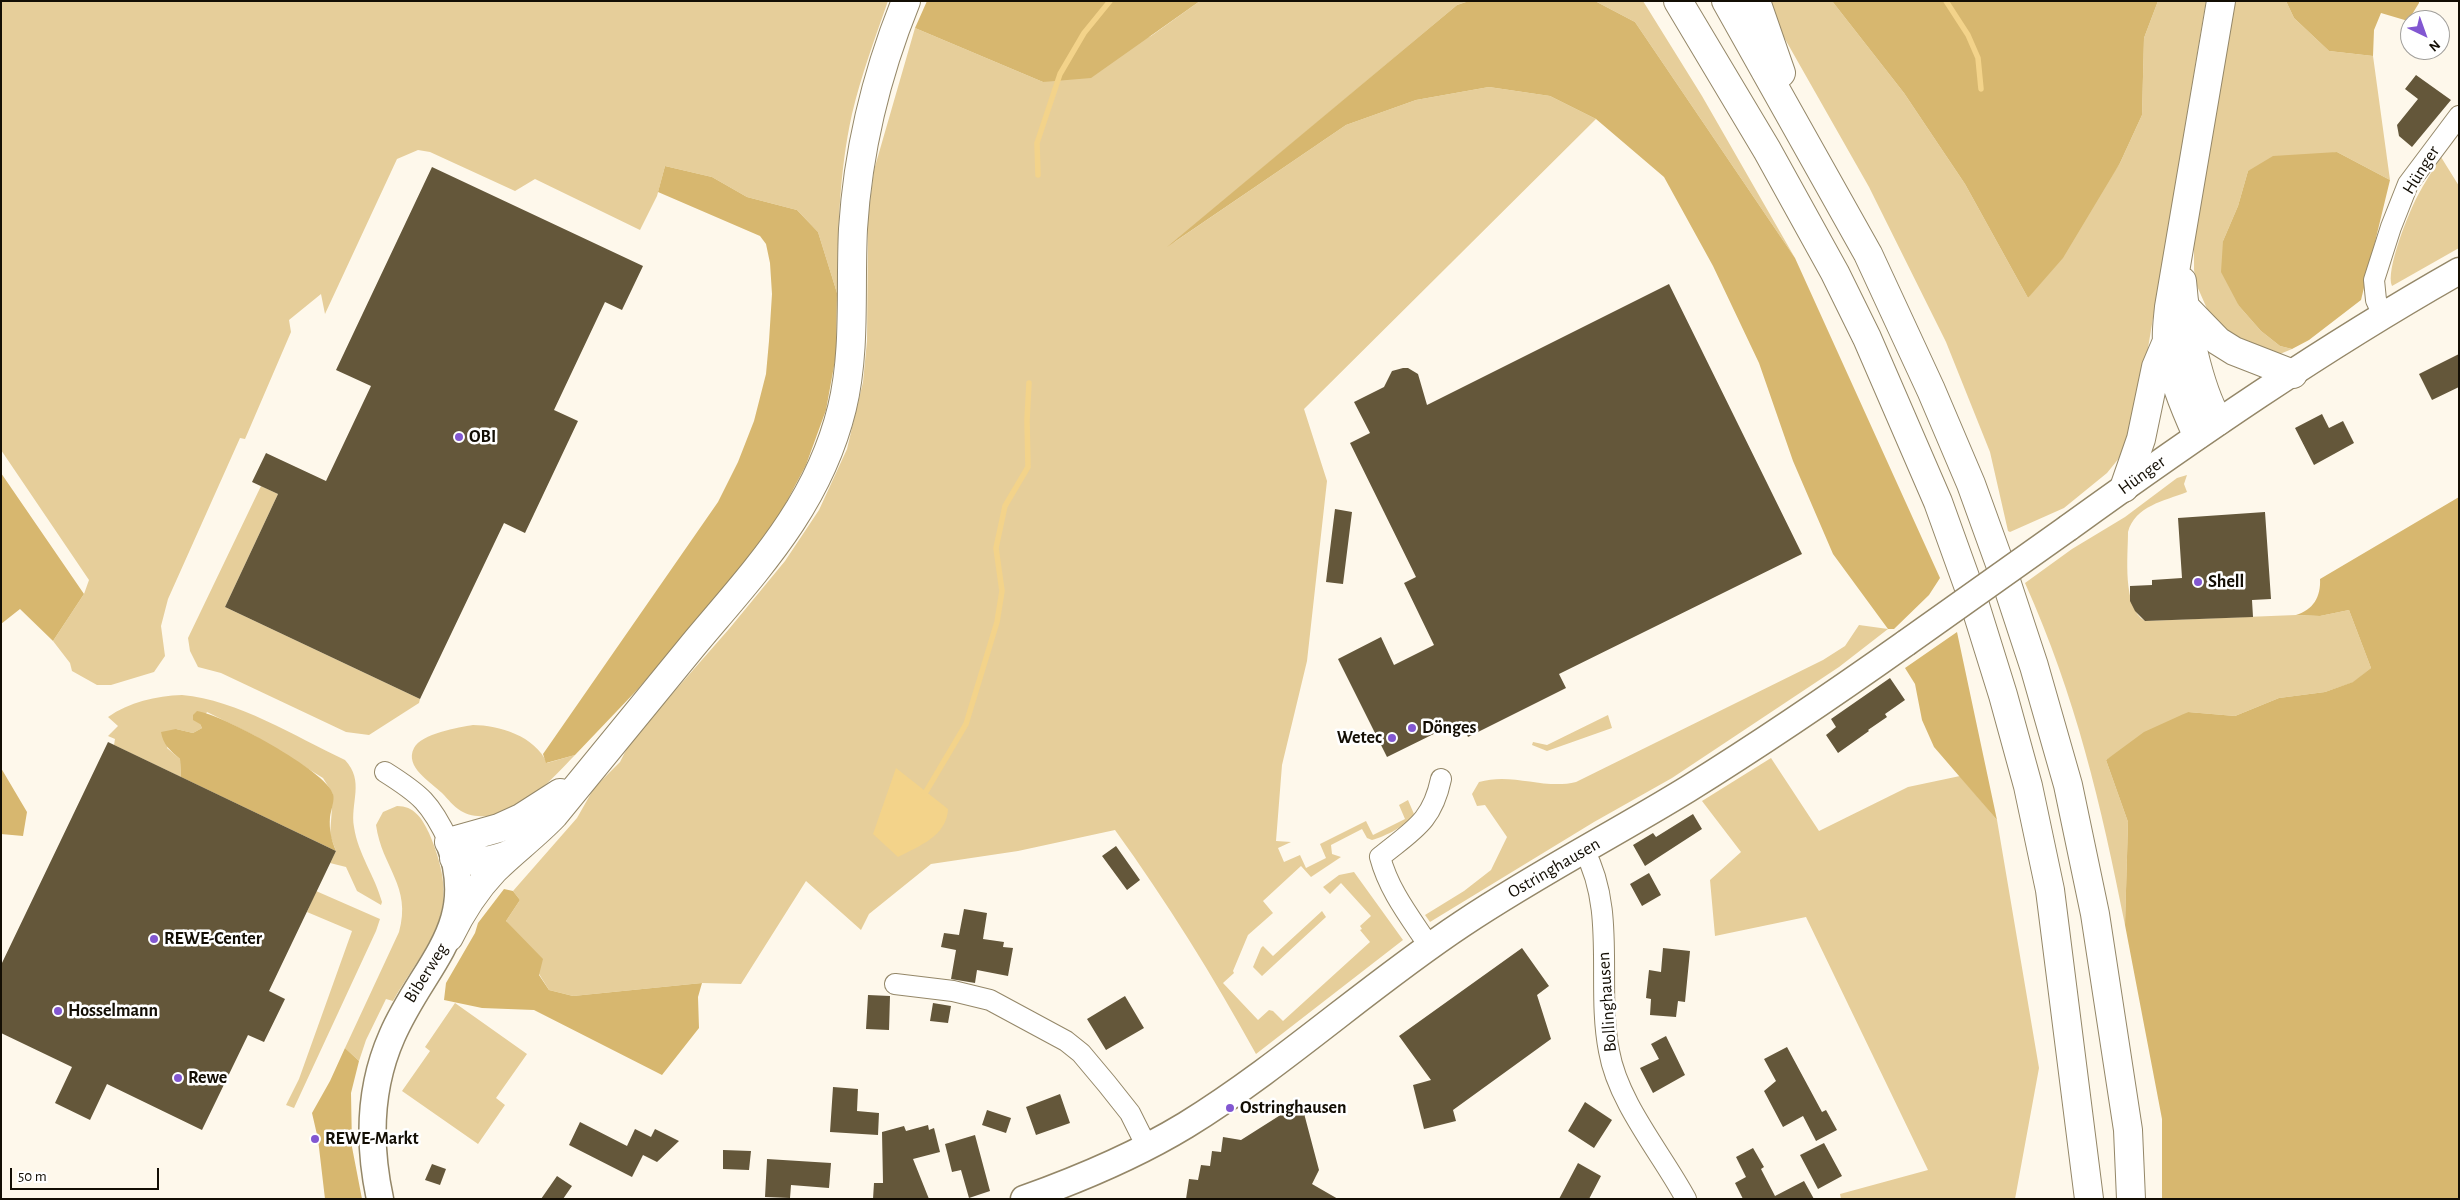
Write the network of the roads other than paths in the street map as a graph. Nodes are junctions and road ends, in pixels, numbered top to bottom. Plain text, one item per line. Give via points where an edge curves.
1 (906, 1) edge
2 (1678, 1) edge
3 (1726, 1) edge
4 (1756, 1) edge
5 (2221, 1) edge
6 (2459, 116) edge
7 (1808, 144) junction
8 (2180, 242) junction
9 (2459, 271) edge
10 (2185, 307) junction
11 (2383, 315) junction
12 (2167, 341) junction
13 (2293, 374) junction
14 (2208, 428) junction
15 (2124, 488) junction
16 (1906, 643) joint
17 (599, 759) junction
18 (384, 772) dead end
19 (1441, 779) dead end
20 (452, 850) junction
21 (1584, 850) junction
22 (516, 852) junction
23 (448, 936) junction
24 (1430, 946) junction
25 (895, 984) dead end
26 (1147, 1147) junction
27 (380, 1199) edge
28 (1024, 1199) edge
29 (1686, 1199) edge
30 (2089, 1199) edge
31 (2131, 1199) edge

1 - 17 highway via 870,106 860,159 854,229 851,357 842,409 824,464 803,506 770,554
2 - 30 highway via 1767,150 1863,330 1938,502 1971,594 2019,752 2050,890
3 - 7 highway
4 - 7 highway
5 - 8 highway
6 - 11 street, Hünger via 2408,184 2374,280 2376,300
7 - 31 highway via 1868,254 1931,390 1971,484 2034,666 2068,785 2095,914 2128,1130
8 - 10 highway
8 - 12 highway
9 - 11 main road, Hünger
10 - 13 highway via 2218,341 2234,351
10 - 14 highway via 2208,403
11 - 13 main road, Hünger
12 - 14 highway via 2181,396
12 - 15 highway via 2156,367 2141,439
13 - 14 main road, Hünger
14 - 15 main road, Hünger
15 - 16 main road, Hünger, bridge
16 - 21 main road, Ostringhausen via 1737,759
17 - 20 highway via 568,787 521,818
17 - 22 highway via 554,815
18 - 20 street, Biberweg via 425,800 440,822
19 - 24 street via 1435,803 1422,823 1380,857 1395,895
20 - 22 highway via 474,862 488,862
20 - 23 main road, Biberweg via 459,878 459,898
21 - 24 main road, Ostringhausen
21 - 29 street, Bollinghausen via 1593,867 1601,900 1605,1009 1611,1061 1631,1108
22 - 23 highway via 477,890
23 - 27 main road, Biberweg via 403,1011 374,1091 372,1146
24 - 26 main road, Ostringhausen via 1224,1100
25 - 26 street via 953,990 990,1000 1066,1041 1081,1053 1119,1098
26 - 28 main road, Ostringhausen via 1093,1173

